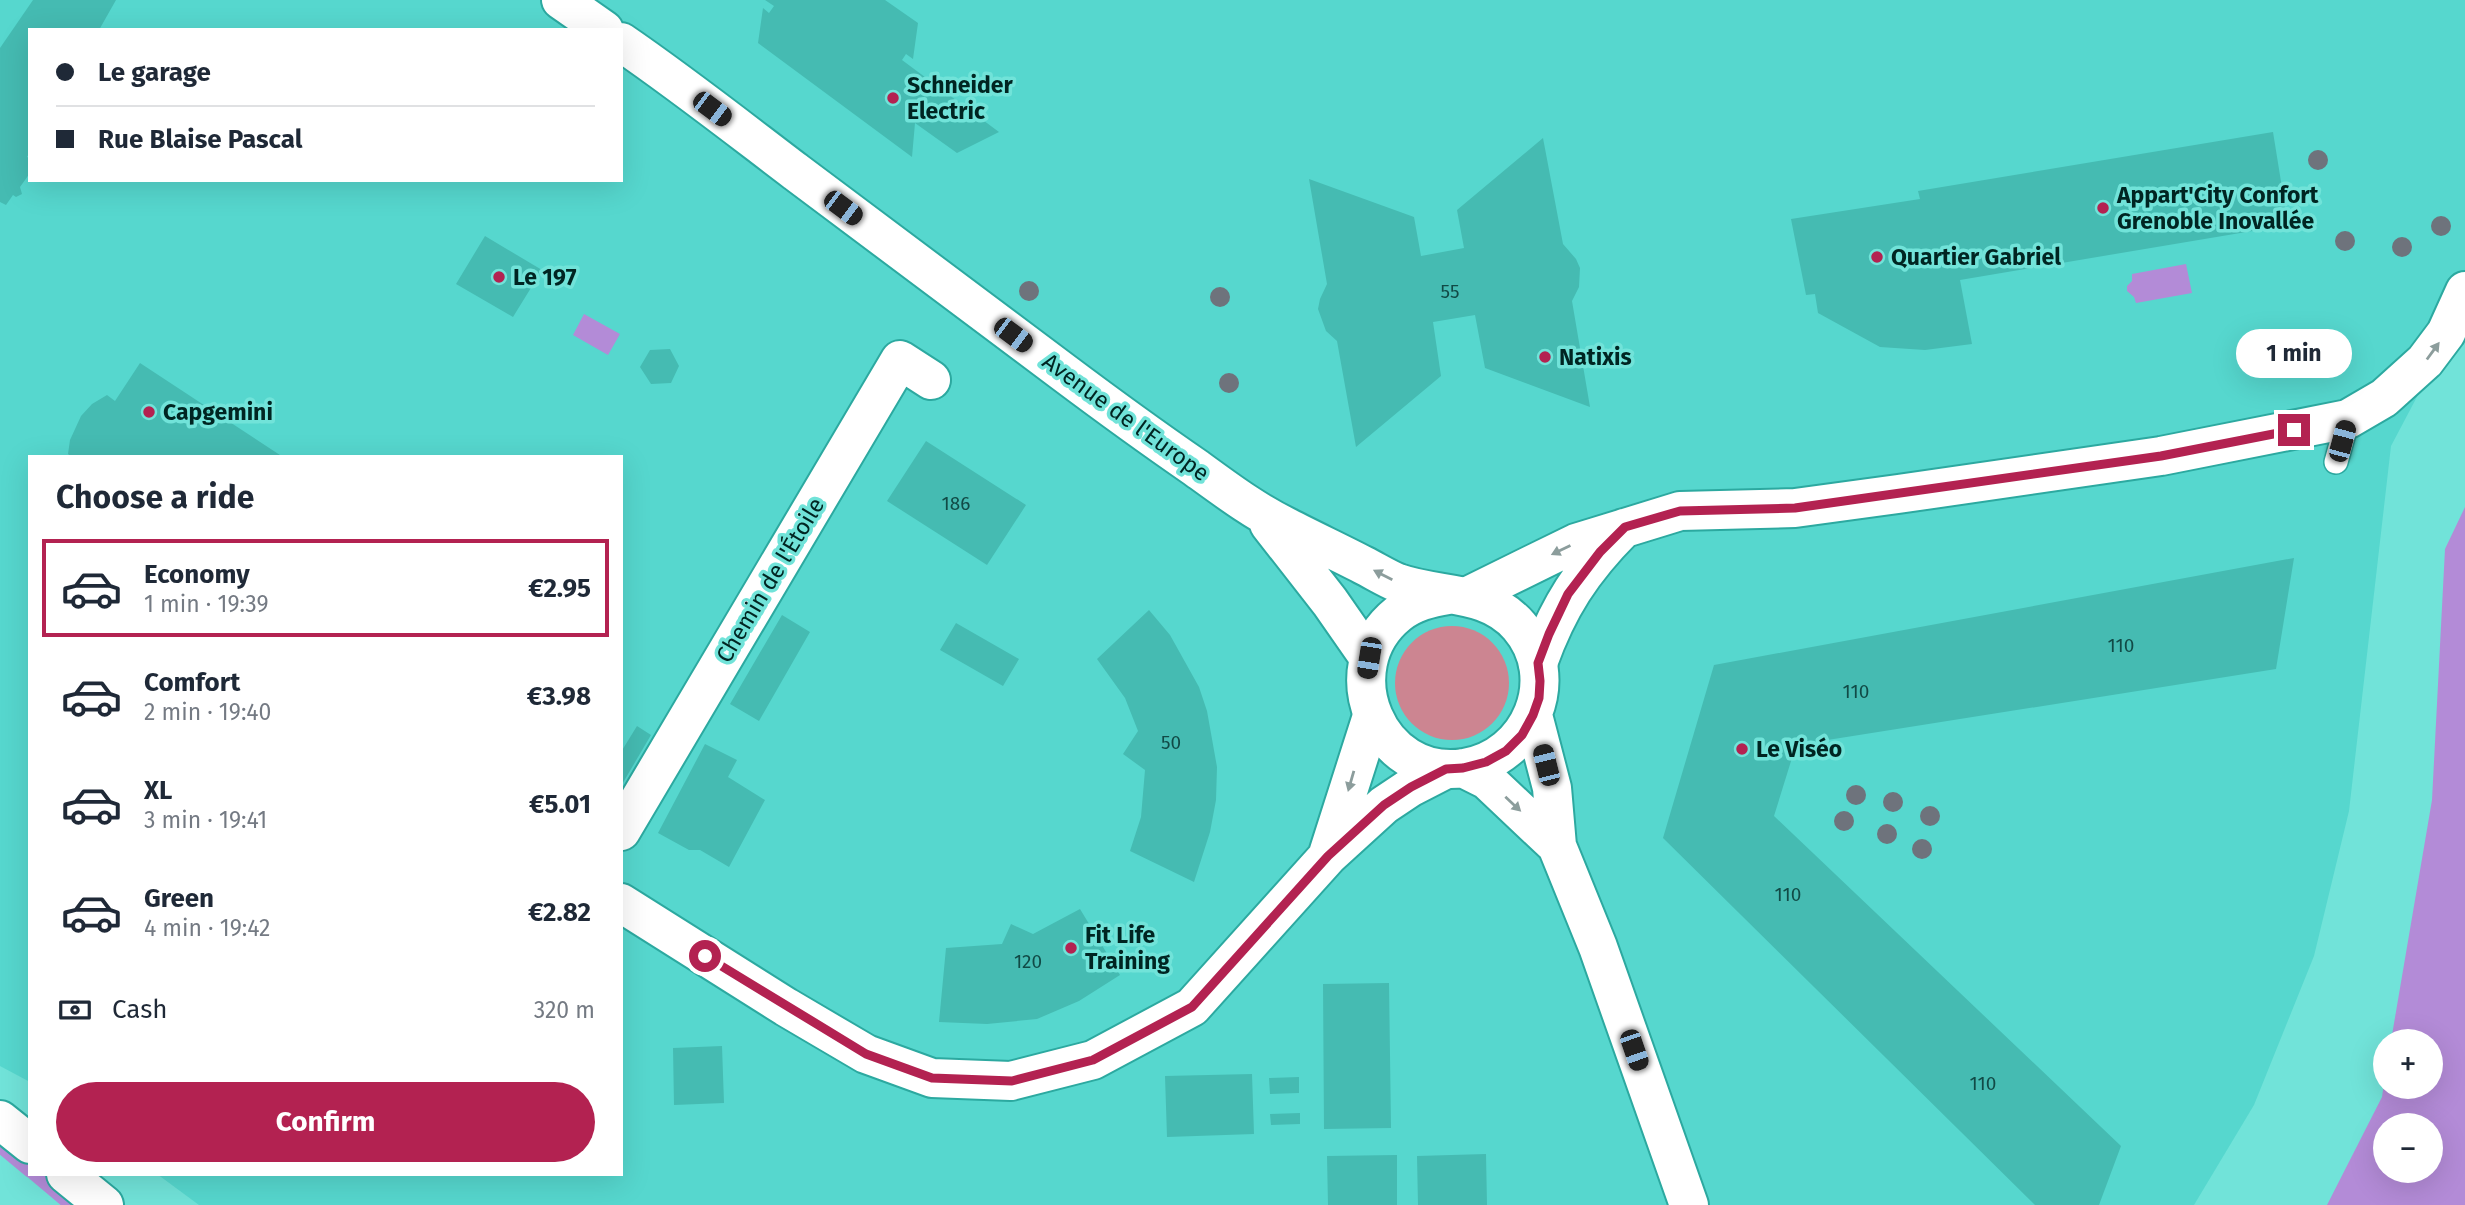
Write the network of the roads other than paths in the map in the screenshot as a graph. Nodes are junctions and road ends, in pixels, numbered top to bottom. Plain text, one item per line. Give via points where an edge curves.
1 (561, 0) edge
2 (601, 28) edge
3 (623, 43) edge
4 (2465, 291) edge
5 (931, 380) dead end
6 (2347, 419) junction
7 (2336, 462) dead end
8 (1261, 514) junction
9 (1625, 527) junction
10 (1458, 595) junction
11 (1369, 658) junction
12 (1538, 663) junction
13 (1533, 715) junction
14 (1373, 716) junction
15 (1455, 768) junction
16 (623, 828) edge
17 (1557, 846) junction
18 (1328, 856) junction
19 (623, 904) edge
20 (0, 1120) edge
21 (28, 1142) edge
22 (68, 1176) edge
23 (104, 1205) edge
24 (1689, 1205) edge

1 - 2 street
3 - 8 street, Avenue de l'Europe
6 -> 4 street via 2384,398 2425,362 2446,333
5 - 16 street, Chemin de l'Étoile via 900,360
6 - 7 lane
6 - 9 street via 2161,456 1795,508 1680,511
10 -> 8 street, Avenue de l'Europe via 1398,583
8 - 11 street, Avenue de l'Europe
9 -> 10 street via 1576,543
9 - 12 street via 1568,594
10 - 11 street, Avenue de l'Europe via 1422,600 1398,614 1380,634
10 - 12 street, Avenue de l'Europe via 1488,602 1505,612 1532,643
11 - 14 street, Avenue de l'Europe via 1367,698
12 - 13 street, Avenue de l'Europe via 1539,698
13 - 15 street, Avenue de l'Europe via 1506,751 1486,762
13 - 17 street, Avenue de l'Europe via 1552,788
14 - 15 street, Avenue de l'Europe via 1385,737 1402,753 1423,764
14 -> 18 street
15 -> 17 street, Avenue de l'Europe via 1487,780
15 - 18 street via 1384,805
17 - 24 street, Avenue de l'Europe via 1598,947
18 - 19 street via 1192,1007 1093,1060 1012,1081 932,1078 866,1054
20 - 21 street
22 - 23 street

